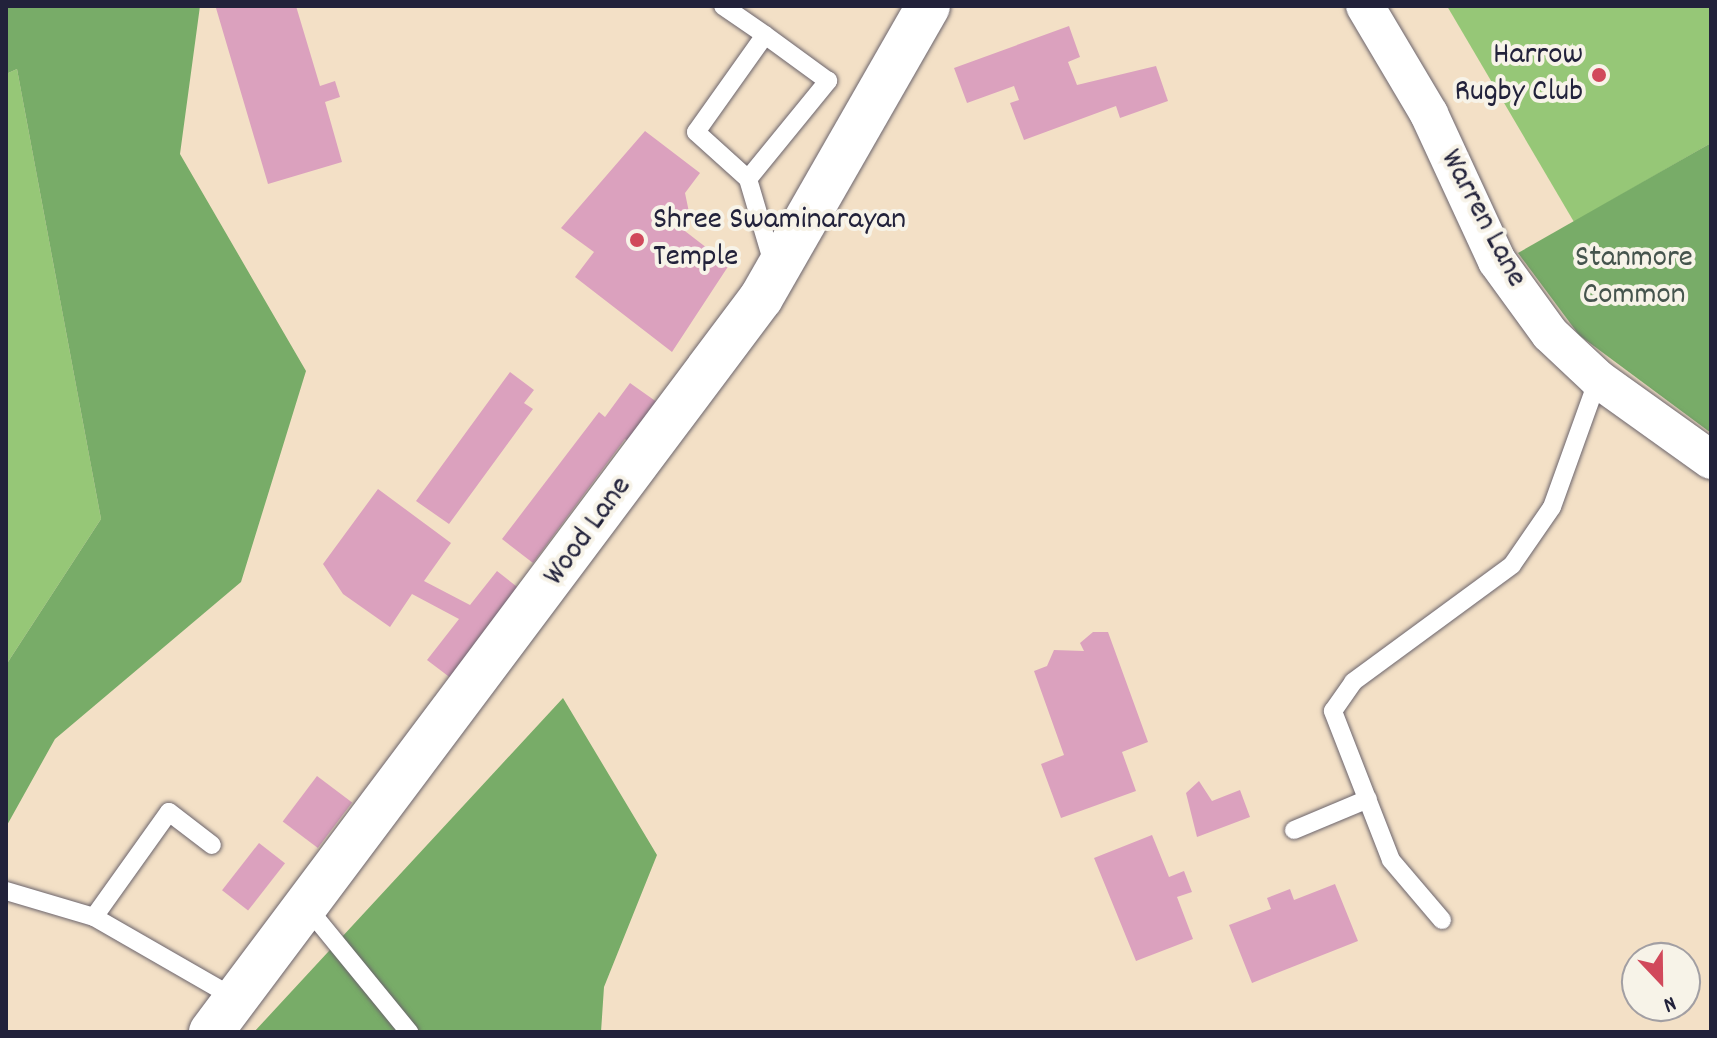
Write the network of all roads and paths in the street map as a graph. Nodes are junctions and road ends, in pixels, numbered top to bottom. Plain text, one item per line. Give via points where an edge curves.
1 (723, 6) edge
2 (928, 6) edge
3 (1365, 6) edge
4 (765, 35) junction
5 (748, 179) junction
6 (777, 273) junction
7 (1598, 379) junction
8 (1711, 460) edge
9 (1368, 799) junction
10 (1294, 830) dead end
11 (212, 845) dead end
12 (6, 891) edge
13 (306, 906) junction
14 (94, 917) junction
15 (1442, 920) dead end
16 (223, 1015) edge
17 (409, 1032) edge

1 - 4 lane
2 - 6 street, Wood Lane
3 - 7 street, Warren Lane via 1429,114 1497,261 1550,334
4 - 5 lane via 696,132
4 - 5 lane via 828,81
5 - 6 lane
6 - 13 street, Wood Lane
7 - 8 street, Warren Lane
7 - 9 lane via 1552,507 1512,565 1353,682 1333,711
9 - 10 lane
9 - 15 lane via 1391,860
11 - 14 lane via 169,812
12 - 14 lane
13 - 16 street, Wood Lane
13 - 17 lane
14 - 16 lane

